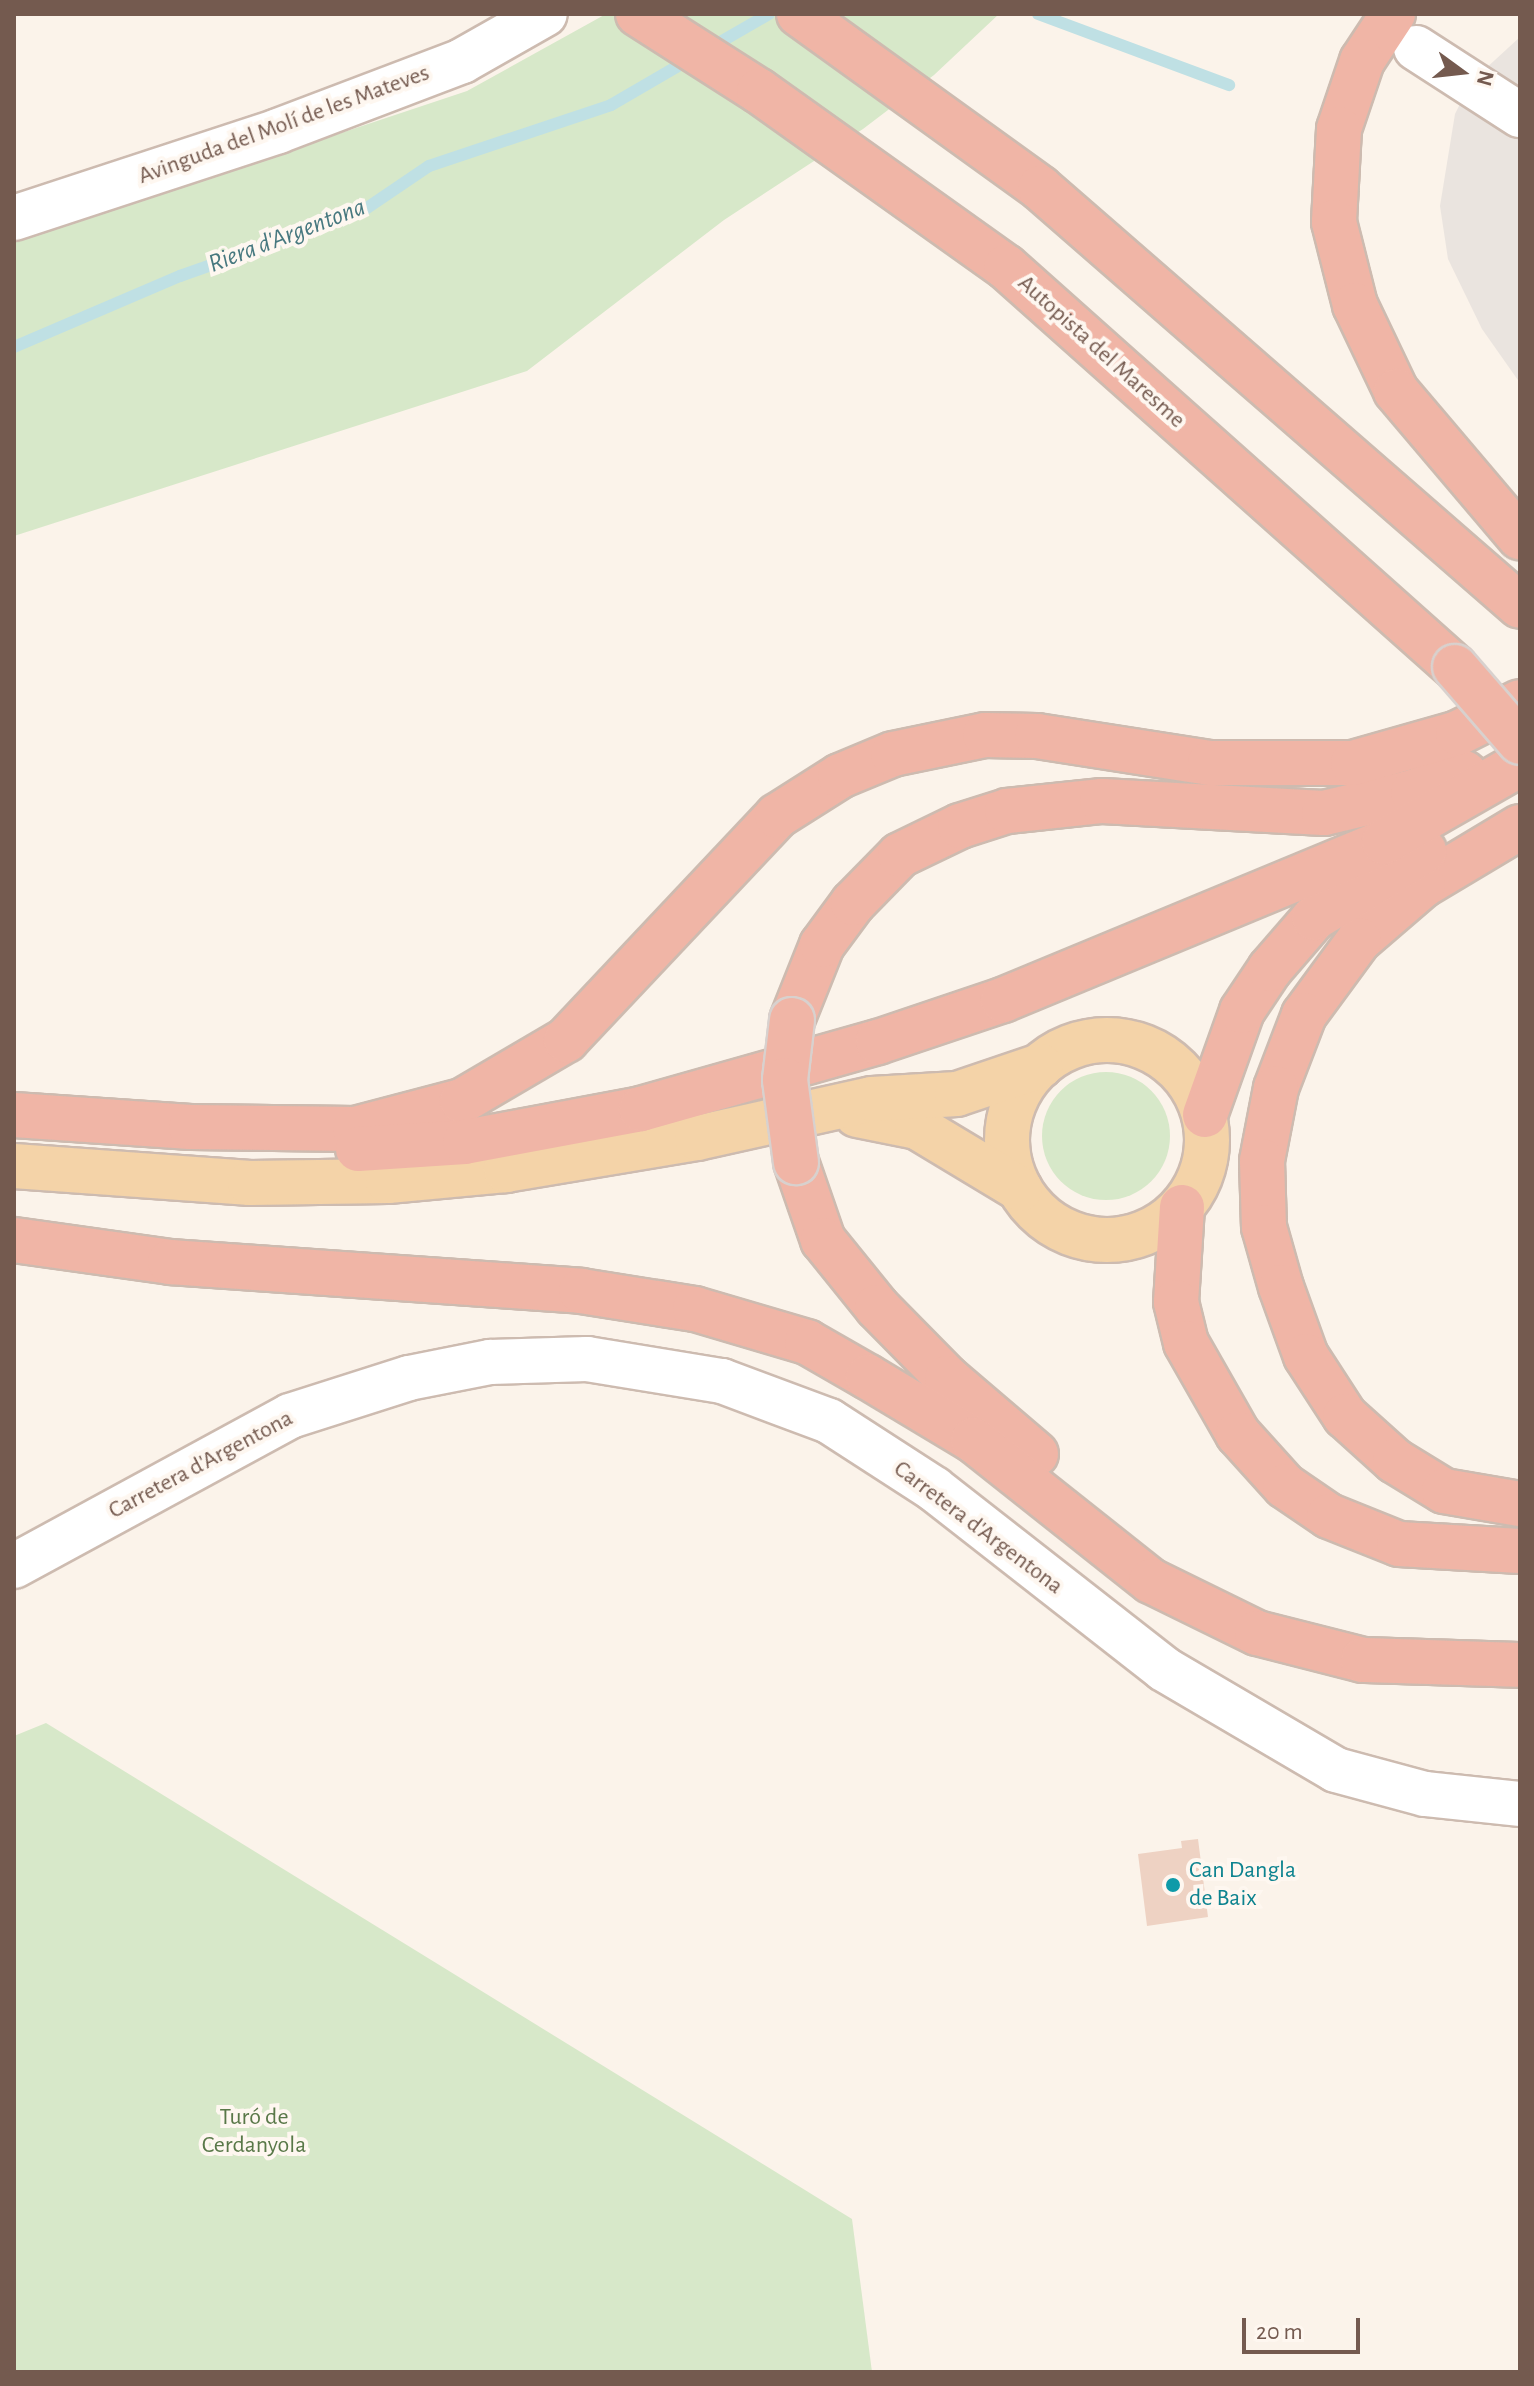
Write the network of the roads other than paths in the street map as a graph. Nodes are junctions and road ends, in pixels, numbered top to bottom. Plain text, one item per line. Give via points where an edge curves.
1 (545, 14) edge
2 (638, 14) edge
3 (799, 14) edge
4 (1405, 31) edge
5 (1520, 115) edge
6 (14, 218) edge
7 (1520, 537) edge
8 (1520, 606) edge
9 (1520, 702) edge
10 (1520, 742) edge
11 (1520, 753) edge
12 (1520, 764) edge
13 (1520, 811) edge
14 (1520, 827) edge
15 (1040, 1066) junction
16 (798, 1114) junction
17 (14, 1115) edge
18 (1205, 1115) junction
19 (14, 1135) edge
20 (14, 1166) edge
21 (1020, 1189) junction
22 (1182, 1207) junction
23 (14, 1240) edge
24 (1520, 1504) edge
25 (1520, 1551) edge
26 (14, 1566) edge
27 (1434, 1662) junction
28 (1520, 1665) edge
29 (1520, 1804) edge

1 - 6 street, Avinguda del Molí de les Mateves via 462,61 278,131
2 - 10 highway, Autopista del Maresme, bridge via 759,91 1006,267 1455,667
3 - 8 highway via 1040,188
4 - 5 street
4 - 7 highway via 1362,61 1339,129 1334,222 1355,305 1396,391
9 - 17 highway via 1458,733 1353,763 1210,763 1037,736 998,735 893,754 840,776 777,816 566,1040 462,1101 355,1129 191,1127
11 - 27 highway, bridge via 1413,792 1324,813 1102,801 1007,811 960,826 900,855 853,903 822,945 792,1020 785,1080 796,1162 823,1240 877,1307 947,1378 1146,1548 1214,1590 1301,1632
12 - 19 highway via 1384,842 1242,904 1003,1000 729,1087 521,1133 385,1149 237,1152
13 - 18 highway via 1416,854 1314,918 1242,1011
14 - 24 highway via 1423,885 1359,940 1304,1015 1276,1088 1262,1161 1264,1227 1281,1287 1306,1356 1345,1416 1395,1461 1444,1491
15 - 16 main road via 957,1094 872,1099
15 - 18 main road via 1078,1043 1137,1043 1164,1056 1185,1076
15 - 21 main road via 1019,1092 1009,1124 1008,1157
16 - 20 main road via 606,1155 388,1181 250,1183
16 - 21 main road via 859,1115 917,1127
18 - 22 main road via 1204,1164
21 - 22 main road via 1057,1227 1096,1240 1136,1236
22 - 25 highway via 1176,1302 1186,1343 1238,1434 1285,1486 1329,1516 1399,1544
23 - 27 highway via 170,1262 581,1291 695,1309 807,1342 973,1440 1163,1587 1257,1633 1314,1652
26 - 29 street, Carretera d'Argentona via 290,1416 409,1378 477,1365 587,1359 722,1381 829,1421 934,1489 1164,1669 1336,1770 1425,1794
27 - 28 highway

